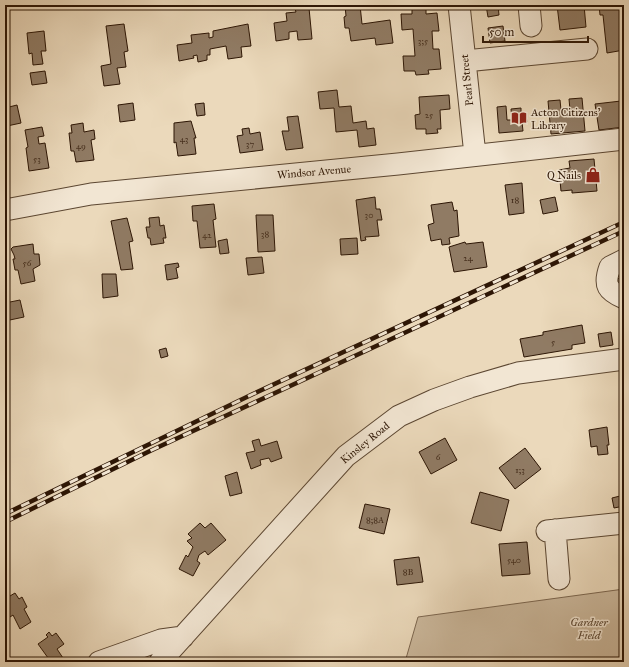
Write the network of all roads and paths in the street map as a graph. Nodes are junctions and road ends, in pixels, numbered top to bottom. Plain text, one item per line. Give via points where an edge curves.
1 (459, 5) edge
2 (529, 5) edge
3 (531, 26) dead end
4 (587, 49) dead end
5 (465, 61) junction
6 (624, 139) edge
7 (475, 155) junction
8 (5, 210) edge
9 (624, 260) edge
10 (624, 298) edge
11 (624, 359) edge
12 (624, 523) edge
13 (559, 579) dead end
14 (183, 637) junction
15 (99, 662) edge
16 (160, 662) edge

1 - 5 street, Pearl Street
2 - 3 street
4 - 5 street
5 - 7 street, Pearl Street
6 - 7 street, Windsor Avenue
7 - 8 street, Windsor Avenue via 91,194
9 - 10 street via 610,267 608,288 610,292
11 - 14 street, Kinsley Road via 512,374 434,400 399,416 346,456
12 - 13 street via 551,531
14 - 15 street via 161,640
14 - 16 street, Kinsley Road

